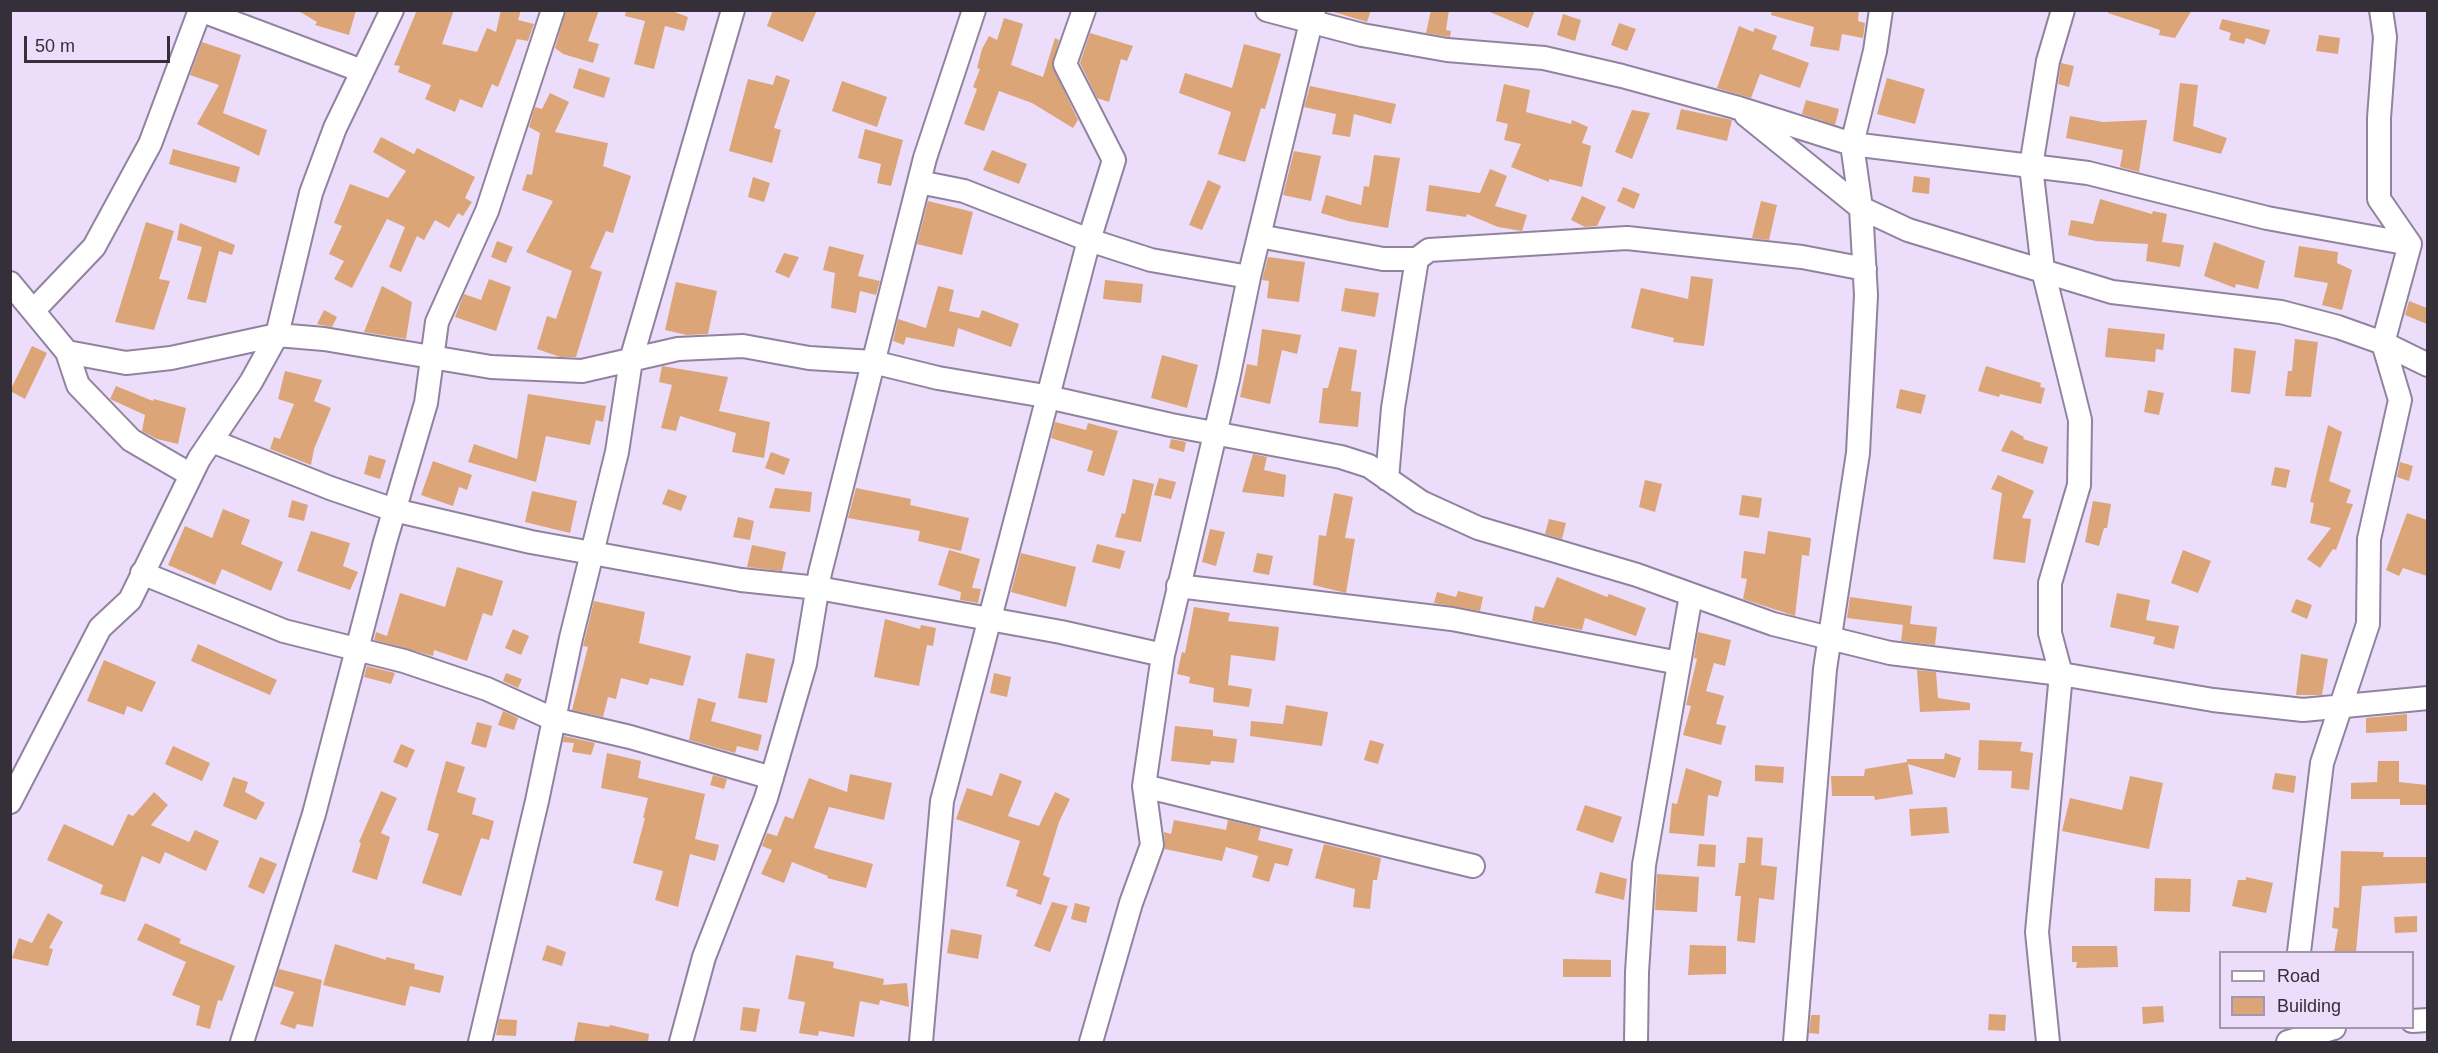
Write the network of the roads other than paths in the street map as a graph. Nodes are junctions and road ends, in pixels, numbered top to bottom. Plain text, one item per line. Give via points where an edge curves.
1 (392, 10) edge
2 (554, 10) edge
3 (733, 10) edge
4 (974, 10) edge
5 (1084, 10) edge
6 (1267, 10) edge
7 (1881, 10) edge
8 (2063, 10) edge
9 (2381, 10) edge
10 (1312, 16) edge
11 (362, 71) junction
12 (1735, 106) junction
13 (1852, 144) junction
14 (2031, 166) junction
15 (919, 182) junction
16 (1861, 208) junction
17 (1259, 236) junction
18 (1089, 240) junction
19 (2410, 244) junction
20 (1417, 259) junction
21 (1865, 269) junction
22 (2043, 270) junction
23 (1249, 277) junction
24 (10, 283) edge
25 (34, 310) junction
26 (277, 335) junction
27 (2383, 343) junction
28 (67, 352) junction
29 (432, 358) junction
30 (631, 360) junction
31 (873, 362) junction
32 (2427, 364) edge
33 (1048, 397) junction
34 (1215, 434) junction
35 (212, 441) junction
36 (191, 475) junction
37 (1387, 479) junction
38 (394, 510) junction
39 (592, 553) junction
40 (142, 573) junction
41 (1178, 586) junction
42 (818, 588) junction
43 (1691, 595) junction
44 (990, 620) junction
45 (1829, 639) junction
46 (357, 648) junction
47 (1163, 655) junction
48 (1679, 663) junction
49 (2061, 674) junction
50 (2427, 698) edge
51 (2343, 705) junction
52 (553, 719) junction
53 (772, 778) junction
54 (1143, 786) junction
55 (10, 802) edge
56 (1473, 866) dead end
57 (2299, 951) edge
58 (2329, 1029) edge
59 (2291, 1037) edge
60 (242, 1042) edge
61 (480, 1042) edge
62 (681, 1042) edge
63 (921, 1042) edge
64 (1091, 1042) edge
65 (1636, 1042) edge
66 (1795, 1042) edge
67 (2048, 1042) edge

1 - 11 street
2 - 29 street via 486,211 437,322
3 - 30 street
4 - 15 street
5 - 18 street via 1065,64 1114,160
6 - 10 street
7 - 13 street
8 - 14 street via 2048,61
9 - 19 street via 2385,37 2379,199
10 - 12 street via 1362,35 1447,50 1544,58
10 - 17 street
11 - 25 street via 200,10 150,144 94,247
11 - 26 street via 311,193
12 - 13 street
12 - 16 street
13 - 14 street
13 - 16 street
14 - 19 street via 2088,173 2267,218
14 - 22 street
15 - 18 street via 964,191
15 - 31 street
16 - 21 street
16 - 22 street via 1908,230
17 - 20 street via 1383,259
17 - 23 street
18 - 23 street via 1151,260
18 - 33 street
19 - 27 street
20 - 21 street via 1429,250 1628,238
20 - 37 street via 1393,408
21 - 45 street via 1858,453
22 - 27 street via 2112,292 2282,312
22 - 49 street via 2080,420 2079,484 2050,583 2050,633
23 - 34 street
24 - 25 street
25 - 28 street
26 - 28 street via 171,358 126,363
26 - 29 street
26 - 35 street
27 - 32 street
27 - 51 street via 2400,400 2369,539 2368,624
28 - 36 street via 78,384 131,440
29 - 30 street via 491,368 582,371
29 - 38 street via 426,403
30 - 31 street via 678,349 743,346 809,358
30 - 39 street via 617,452
31 - 33 street
31 - 42 street
33 - 34 street
33 - 44 street
34 - 37 street via 1341,457 1369,466
34 - 41 street
35 - 36 street
35 - 38 street
36 - 40 street
37 - 43 street via 1421,502 1478,528 1614,567
38 - 39 street
38 - 46 street
39 - 42 street via 741,580
39 - 52 street
40 - 46 street via 284,631
40 - 55 street via 130,600 100,628
41 - 47 street
41 - 48 street via 1452,619
42 - 44 street
42 - 53 street via 805,664
43 - 45 street
43 - 48 street
44 - 47 street
44 - 63 street via 942,801
45 - 49 street via 1890,653
45 - 66 street
46 - 52 street via 487,689
46 - 60 street via 314,814
47 - 54 street
48 - 65 street via 1644,865
49 - 51 street via 2303,710
49 - 67 street via 2037,932
50 - 51 street
51 - 57 street via 2322,763
52 - 53 street
52 - 61 street
53 - 62 street via 704,957
54 - 56 street
54 - 64 street via 1152,845
58 - 59 street

